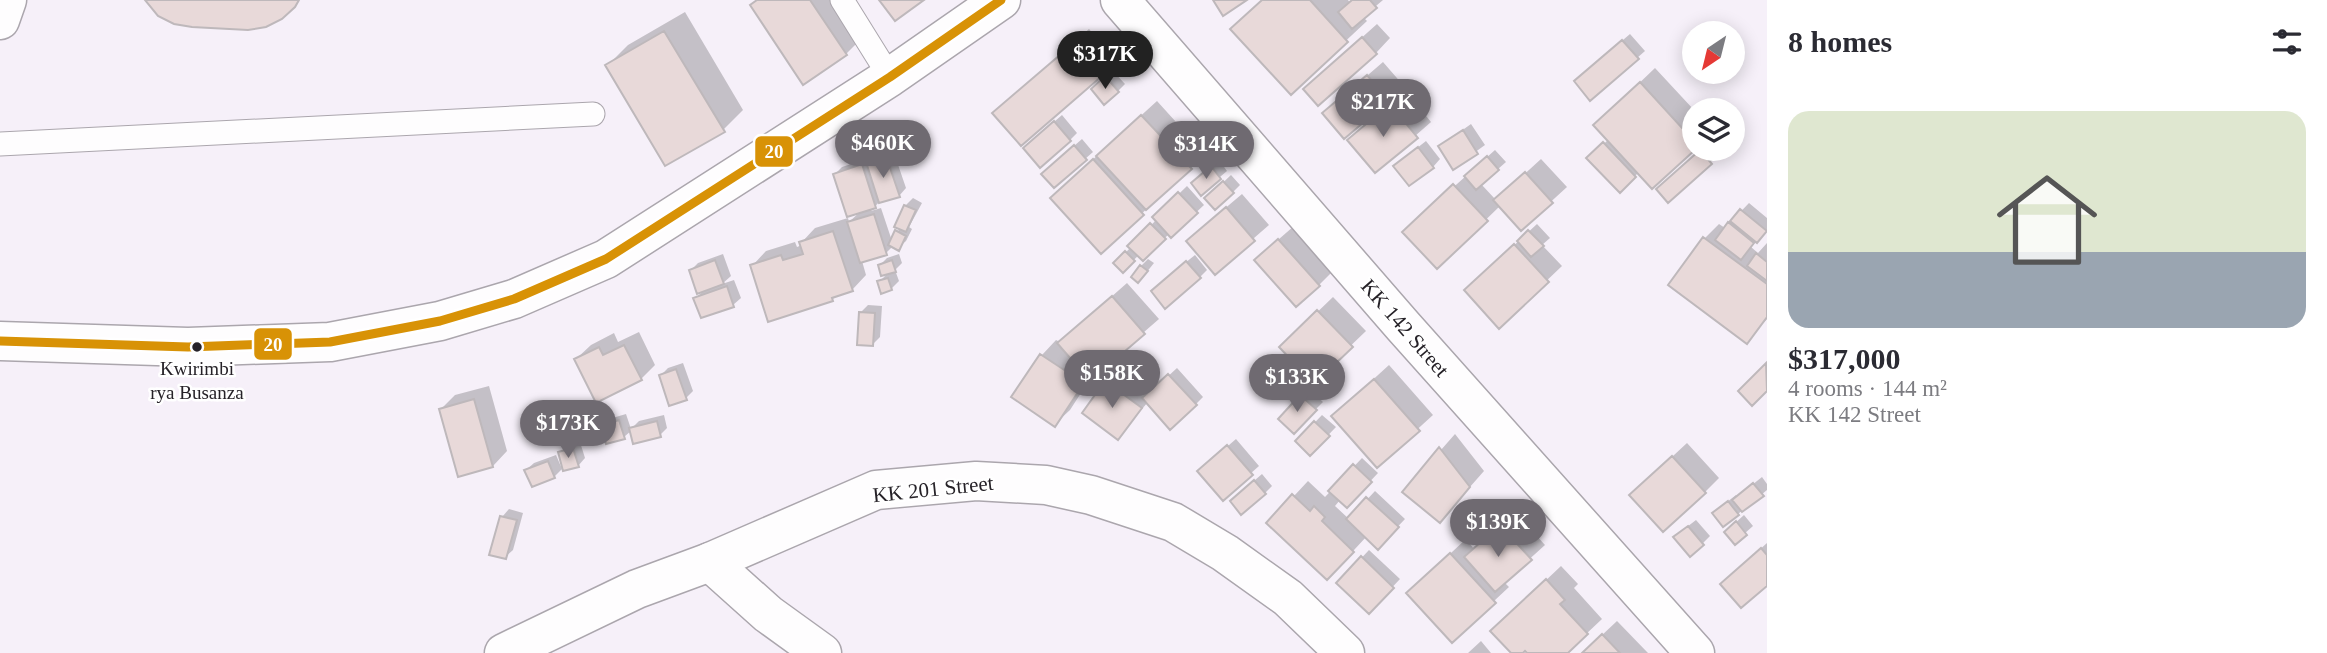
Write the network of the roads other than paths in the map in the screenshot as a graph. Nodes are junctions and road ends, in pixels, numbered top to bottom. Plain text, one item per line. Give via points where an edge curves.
1 (7, 0) edge
2 (842, 0) edge
3 (1001, 0) edge
4 (1120, 0) edge
5 (0, 20) edge
6 (890, 77) junction
7 (593, 114) dead end
8 (0, 144) edge
9 (0, 341) edge
10 (710, 562) junction
11 (504, 653) edge
12 (822, 653) edge
13 (1345, 653) edge
14 (1695, 653) edge

1 - 5 main road
2 - 6 lane
3 - 6 main road
4 - 14 main road, KK 142 Street via 1402,326
6 - 9 main road via 606,259 514,299 440,321 330,342 188,347
7 - 8 lane
10 - 11 main road, KK 201 Street via 637,589
10 - 12 main road via 768,614
10 - 13 main road, KK 201 Street via 876,490 976,481 1046,485 1172,522 1288,597

